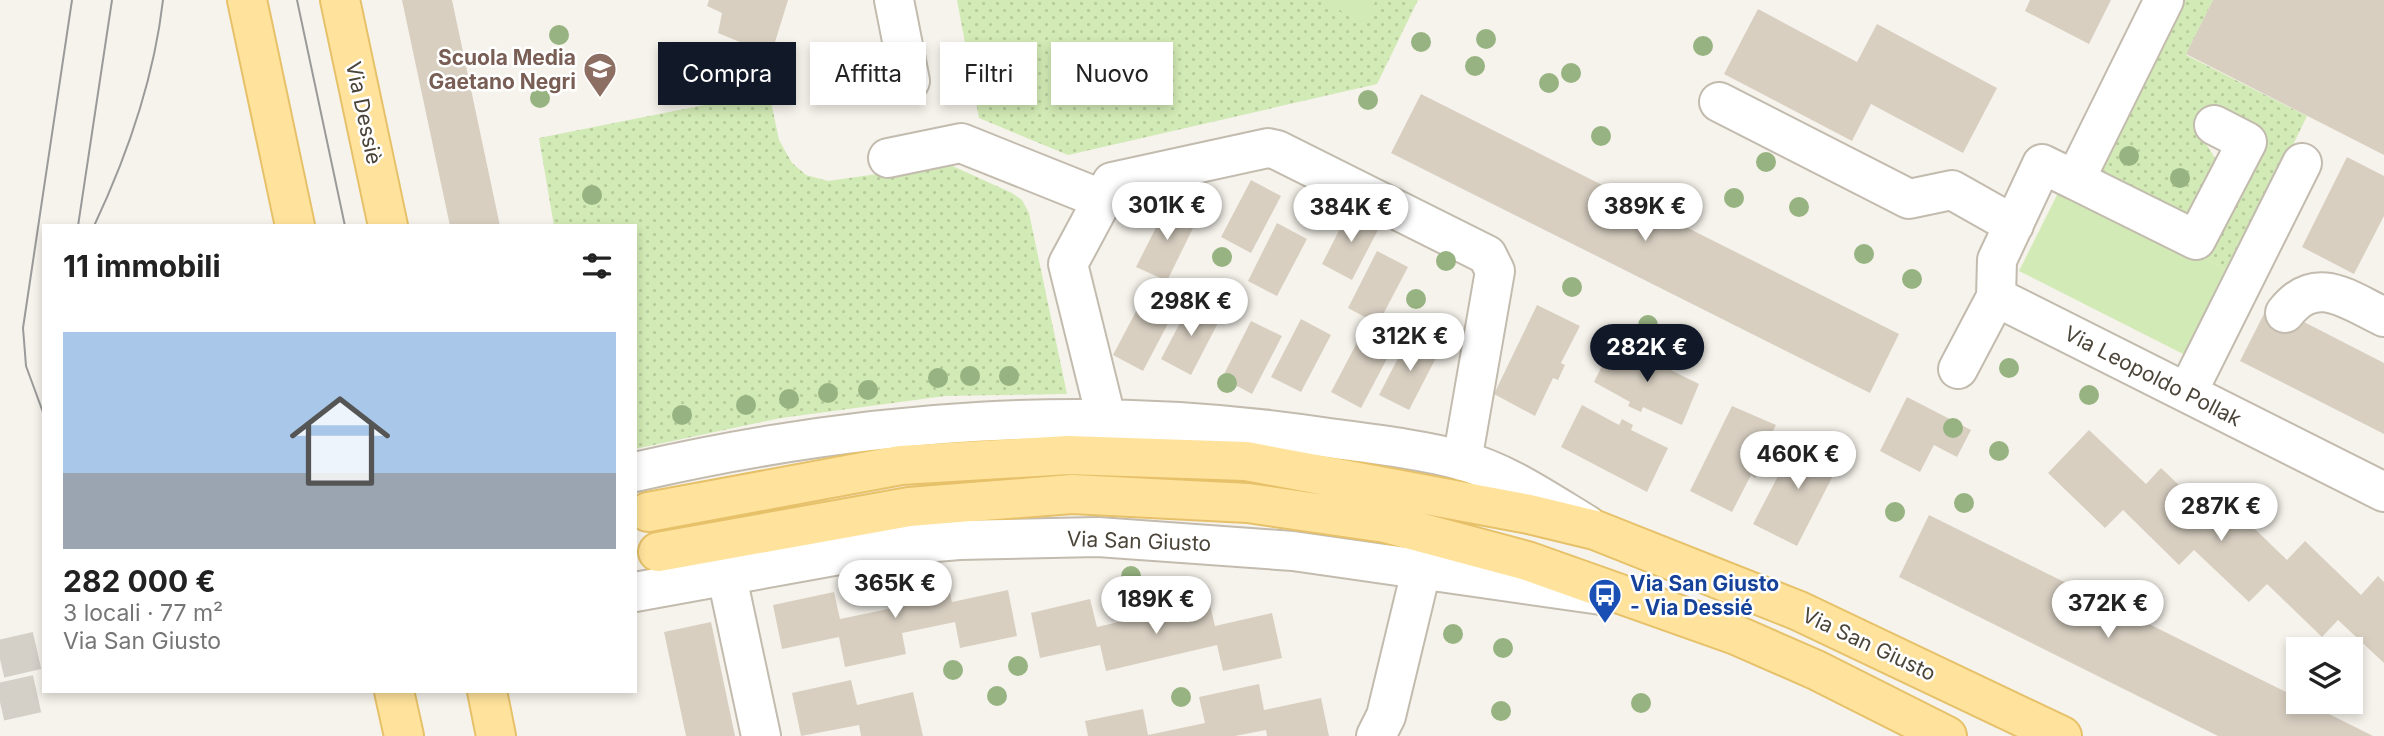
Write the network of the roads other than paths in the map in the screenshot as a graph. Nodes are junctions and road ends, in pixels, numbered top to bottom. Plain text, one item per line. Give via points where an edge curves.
1 (247, 0) edge
2 (340, 0) edge
3 (894, 0) edge
4 (2164, 0) edge
5 (902, 42) edge
6 (1719, 102) dead end
7 (2214, 125) dead end
8 (888, 158) dead end
9 (2302, 163) dead end
10 (2075, 180) junction
11 (1101, 199) junction
12 (295, 224) edge
13 (387, 224) edge
14 (2014, 225) junction
15 (1996, 297) junction
16 (2286, 313) dead end
17 (2384, 317) edge
18 (1958, 369) dead end
19 (2187, 393) junction
20 (1106, 418) junction
21 (1462, 461) junction
22 (637, 472) edge
23 (2384, 492) edge
24 (648, 512) dead end
25 (1595, 530) junction
26 (658, 552) dead end
27 (1421, 571) junction
28 (727, 577) junction
29 (638, 591) edge
30 (1636, 600) junction
31 (394, 693) edge
32 (487, 693) edge
33 (1937, 734) edge
34 (404, 736) edge
35 (496, 736) edge
36 (761, 736) edge
37 (1376, 736) edge
38 (2062, 736) edge

1 - 12 main road
2 - 13 main road, Via Dessiè
3 - 5 street
4 - 10 street
6 - 14 street via 1909,199 1952,190
7 - 10 street via 2246,142 2196,240
8 - 11 street via 961,144
9 - 19 street
10 - 14 street via 2042,164
11 - 20 street via 1068,264
11 - 21 street via 1112,182 1268,148 1487,256 1495,271
14 - 15 street via 1997,260
15 - 18 street
15 - 19 street, Via Leopoldo Pollak
16 - 17 street via 2297,297 2321,291
19 - 23 street, Via Leopoldo Pollak
20 - 21 street, Via San Giusto via 1256,426
20 - 22 street, Via San Giusto via 911,425 789,442
21 - 25 street, Via San Giusto via 1528,488
24 - 25 main road, Via San Giusto via 901,465 1068,455 1246,461
25 - 38 main road, Via San Giusto via 1799,611
26 - 30 main road, Via San Giusto via 909,507 1072,495 1248,503 1385,523 1527,561
27 - 28 street, Via San Giusto via 1293,551 1098,537 889,546
27 - 30 street, Via San Giusto
27 - 37 street via 1386,716
28 - 29 street, Via San Giusto
28 - 36 street
30 - 33 main road, Via San Giusto via 1767,648
31 - 34 main road
32 - 35 main road

